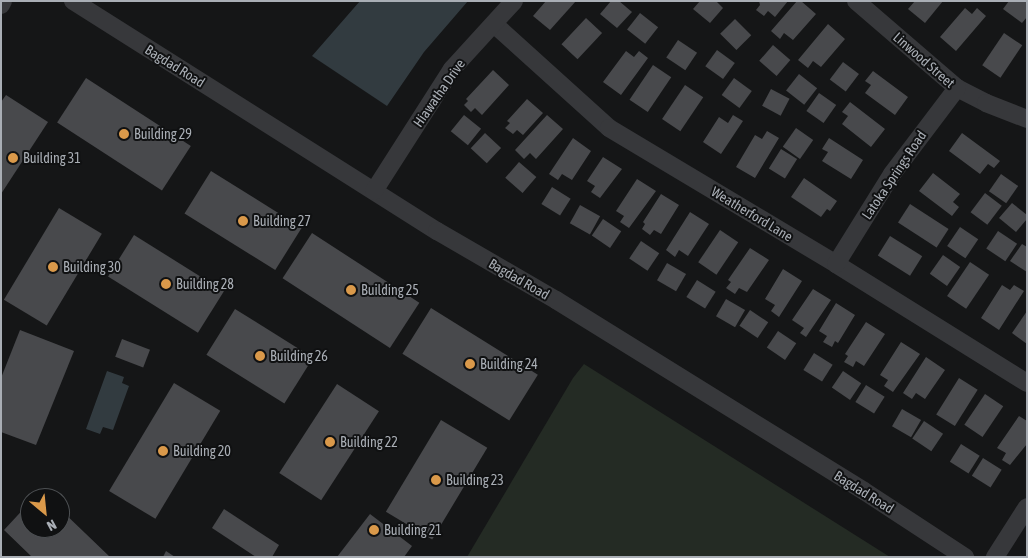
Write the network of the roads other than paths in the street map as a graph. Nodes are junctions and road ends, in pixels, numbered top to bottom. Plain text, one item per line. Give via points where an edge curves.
1 (3, 1) edge
2 (73, 1) edge
3 (514, 1) edge
4 (856, 1) edge
5 (1, 4) edge
6 (494, 24) junction
7 (957, 88) junction
8 (1027, 119) edge
9 (374, 191) junction
10 (836, 264) junction
11 (1027, 383) edge
12 (1027, 508) edge
13 (965, 557) edge
14 (995, 557) edge

1 - 5 street
2 - 9 street, Bagdad Road
3 - 6 street, Hiawatha Drive
4 - 7 street, Linwood Street
6 - 9 street, Hiawatha Drive via 452,69
6 - 10 street, Weatherford Lane via 609,128
7 - 8 street, Linwood Street
7 - 10 street, Latoka Springs Road via 892,174
9 - 13 street, Bagdad Road via 864,491
10 - 11 street, Weatherford Lane
12 - 14 street

